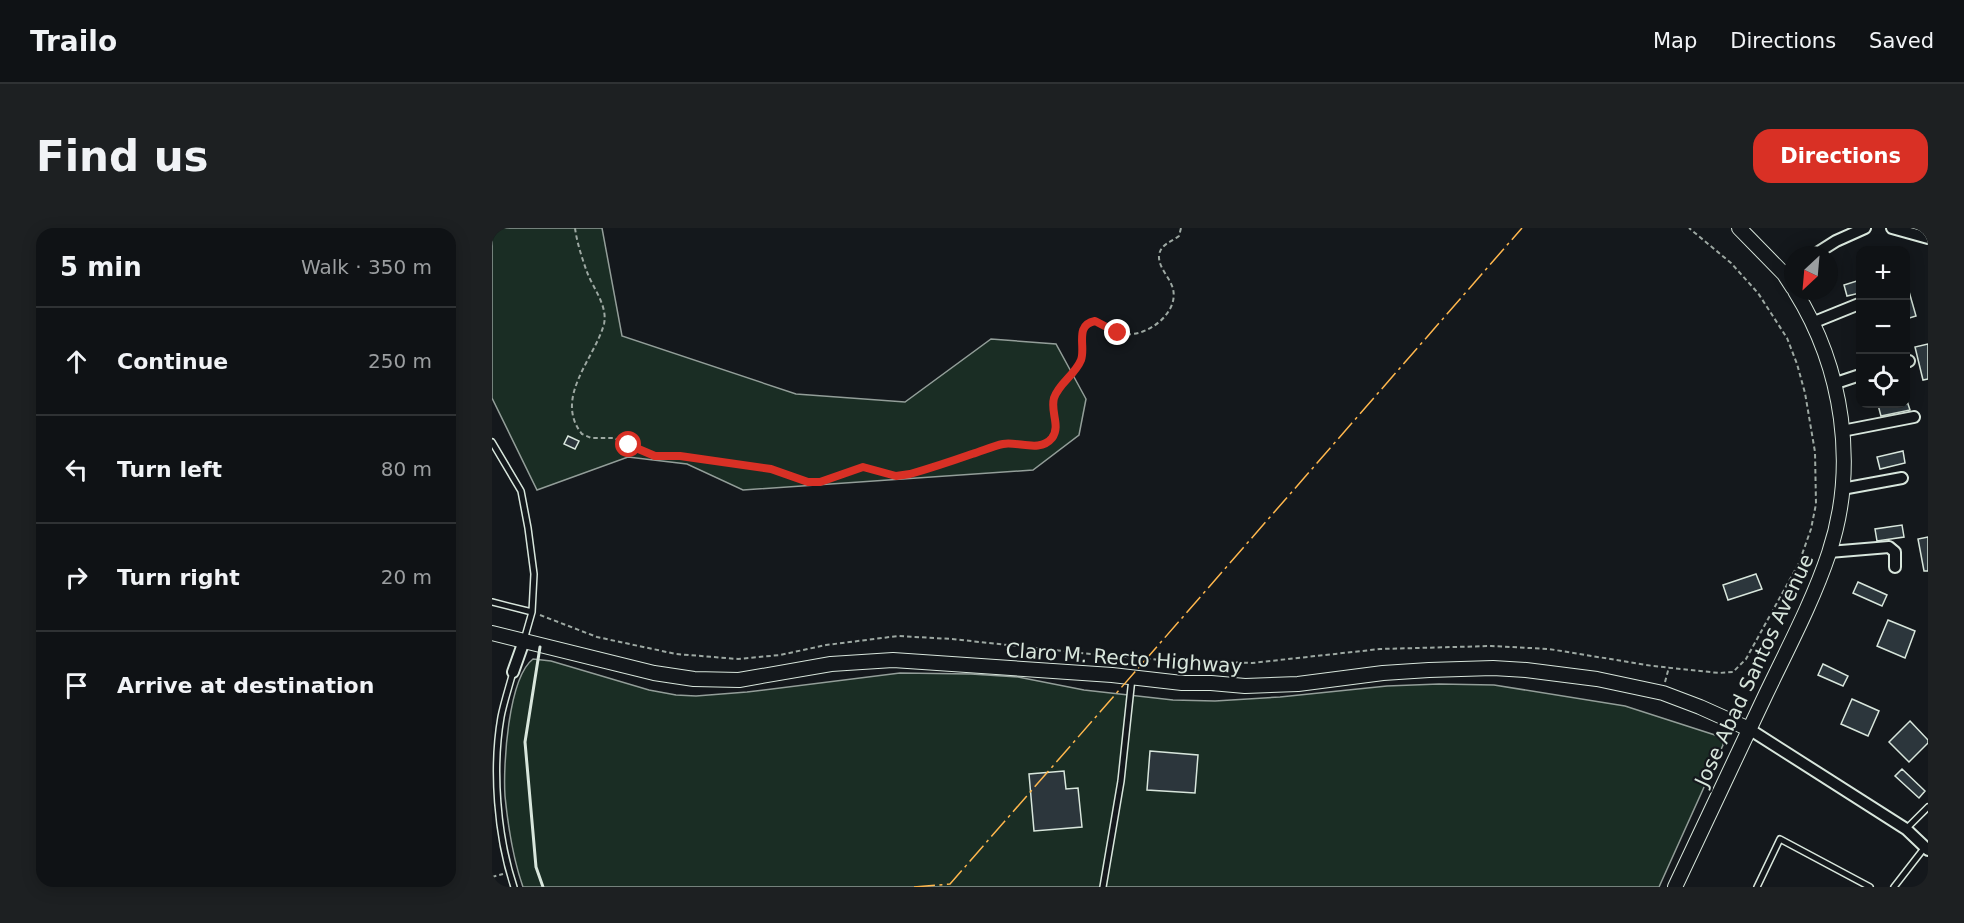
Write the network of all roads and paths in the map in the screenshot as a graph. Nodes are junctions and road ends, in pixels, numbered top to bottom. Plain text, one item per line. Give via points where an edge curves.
1 (575, 228) edge
2 (1181, 228) edge
3 (1689, 228) edge
4 (1739, 228) edge
5 (1865, 228) edge
6 (1892, 228) edge
7 (1928, 238) edge
8 (1828, 246) edge
9 (1784, 267) edge
10 (1799, 300) edge
11 (1856, 305) edge
12 (1812, 323) junction
13 (1856, 376) edge
14 (1836, 383) junction
15 (1914, 417) dead end
16 (1842, 431) junction
17 (492, 442) edge
18 (1902, 478) dead end
19 (1842, 489) junction
20 (1830, 552) junction
21 (1895, 567) dead end
22 (492, 602) edge
23 (532, 612) junction
24 (492, 633) edge
25 (524, 641) junction
26 (1669, 667) junction
27 (513, 672) joint
28 (1132, 678) junction
29 (1663, 693) junction
30 (1749, 729) junction
31 (1928, 807) edge
32 (1906, 829) junction
33 (1927, 848) edge
34 (509, 872) junction
35 (492, 877) edge
36 (514, 887) edge
37 (1103, 887) edge
38 (1675, 887) edge
39 (1757, 887) edge
40 (1870, 887) edge
41 (1894, 887) edge

1 - 2 path via 605,315 573,394 578,430 585,437 614,438 655,456 771,469 808,482 820,482 863,467 896,476 910,474 1003,444 1029,446 1050,441 1056,431 1055,395 1081,358 1082,332 1087,324 1095,321 1118,333 1131,334 1157,324 1170,311 1174,292 1160,265 1159,254 1179,236
3 - 26 path via 1731,263 1758,293 1787,338 1812,426 1816,504 1799,562 1743,665 1726,673
4 - 9 main road, Jose Abad Santos Avenue
5 - 8 street
6 - 7 street
10 - 12 main road, Jose Abad Santos Avenue
11 - 12 street
12 - 14 main road, Jose Abad Santos Avenue
13 - 14 street
14 - 16 main road, Jose Abad Santos Avenue
15 - 16 street
16 - 19 main road, Jose Abad Santos Avenue
17 - 23 lane via 521,491 534,574
18 - 19 street
19 - 20 main road, Jose Abad Santos Avenue
20 - 21 street via 1889,547 1894,552
20 - 30 main road, Jose Abad Santos Avenue
22 - 23 lane
23 - 25 lane
23 - 26 path via 597,637 676,654 738,659 898,636 1161,660 1252,663 1380,649 1491,646 1549,649
24 - 25 main road, Claro M. Recto Highway
25 - 27 street
25 - 28 main road, Claro M. Recto Highway via 694,679 739,680 831,664 893,660
26 - 29 path
27 - 34 lane via 501,717 495,769 500,829
28 - 29 main road, Claro M. Recto Highway via 1245,686 1383,673 1494,668 1576,676
28 - 37 lane via 1121,781
29 - 30 main road, Claro M. Recto Highway
30 - 32 street
30 - 38 main road, Jose Abad Santos Avenue
31 - 32 lane
32 - 33 street
33 - 41 lane
34 - 35 path
34 - 36 lane
39 - 40 lane via 1780,839

